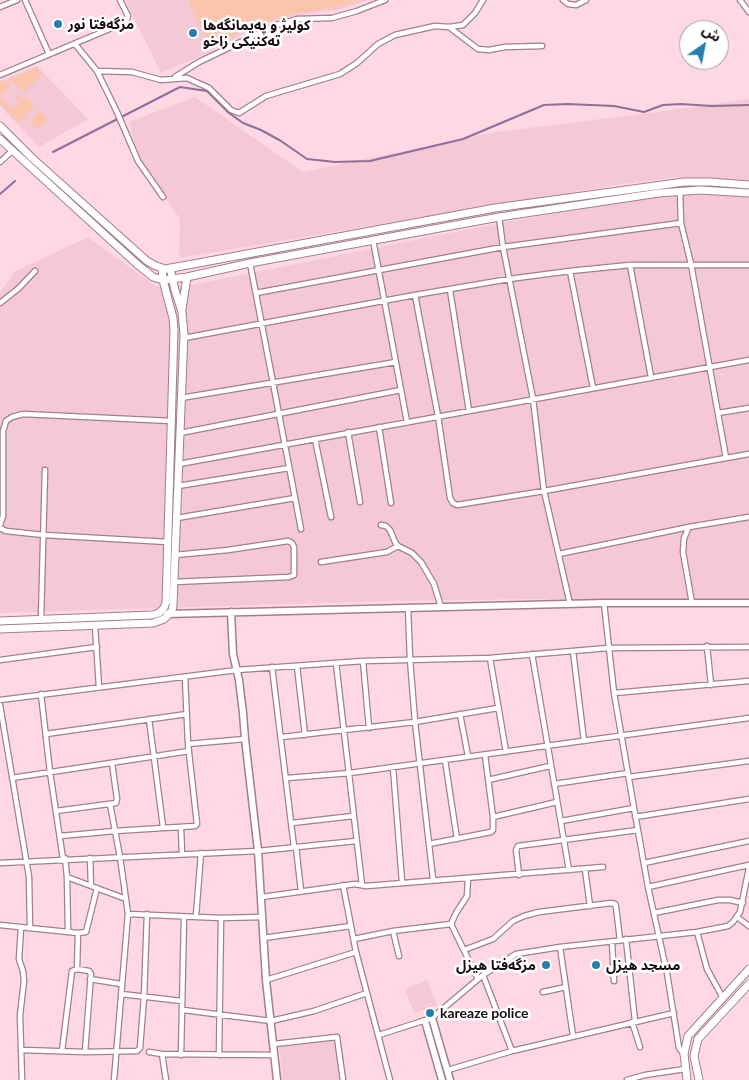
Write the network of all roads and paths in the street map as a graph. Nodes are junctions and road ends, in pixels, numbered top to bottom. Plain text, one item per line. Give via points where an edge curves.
1 (17, 0) edge
2 (25, 0) edge
3 (120, 0) edge
4 (385, 0) edge
5 (482, 0) edge
6 (563, 0) edge
7 (586, 0) edge
8 (740, 0) edge
9 (0, 7) edge
10 (749, 12) edge
11 (449, 27) junction
12 (75, 44) junction
13 (542, 46) dead end
14 (49, 54) junction
15 (97, 71) junction
16 (0, 74) edge
17 (171, 79) junction
18 (0, 126) edge
19 (0, 139) edge
20 (12, 152) junction
21 (0, 162) edge
22 (749, 184) edge
23 (680, 191) junction
24 (749, 193) edge
25 (163, 197) dead end
26 (499, 217) junction
27 (681, 223) junction
28 (373, 240) junction
29 (503, 247) junction
30 (250, 263) junction
31 (691, 264) junction
32 (630, 265) junction
33 (749, 265) edge
34 (162, 268) junction
35 (170, 268) junction
36 (378, 270) junction
37 (35, 271) dead end
38 (570, 271) junction
39 (187, 277) junction
40 (509, 279) junction
41 (163, 280) junction
42 (173, 280) junction
43 (450, 290) junction
44 (256, 293) junction
45 (415, 295) junction
46 (384, 301) junction
47 (0, 303) edge
48 (182, 312) junction
49 (172, 313) junction
50 (261, 324) junction
51 (184, 338) junction
52 (749, 360) edge
53 (396, 362) junction
54 (709, 367) junction
55 (652, 377) junction
56 (272, 382) junction
57 (593, 388) junction
58 (401, 390) junction
59 (181, 398) junction
60 (533, 399) junction
61 (749, 408) edge
62 (469, 411) junction
63 (718, 413) junction
64 (278, 414) junction
65 (438, 416) junction
66 (172, 421) junction
67 (407, 422) junction
68 (379, 427) junction
69 (348, 432) junction
70 (180, 433) junction
71 (315, 439) junction
72 (284, 444) junction
73 (749, 454) edge
74 (726, 458) junction
75 (179, 464) junction
76 (289, 468) junction
77 (45, 470) dead end
78 (178, 486) junction
79 (544, 491) junction
80 (295, 498) junction
81 (360, 502) dead end
82 (392, 503) dead end
83 (331, 517) dead end
84 (749, 517) edge
85 (177, 518) junction
86 (381, 525) dead end
87 (0, 526) edge
88 (688, 527) junction
89 (301, 529) dead end
90 (44, 535) junction
91 (168, 542) junction
92 (398, 546) junction
93 (559, 554) junction
94 (175, 555) junction
95 (321, 562) dead end
96 (174, 582) junction
97 (604, 603) junction
98 (692, 603) junction
99 (749, 603) edge
100 (570, 604) junction
101 (441, 607) junction
102 (408, 608) junction
103 (162, 611) junction
104 (231, 612) junction
105 (169, 615) junction
106 (41, 619) junction
107 (0, 621) edge
108 (96, 626) junction
109 (0, 628) edge
110 (707, 646) junction
111 (97, 647) junction
112 (749, 647) edge
113 (608, 648) junction
114 (572, 651) junction
115 (532, 654) junction
116 (490, 658) junction
117 (0, 660) edge
118 (410, 660) junction
119 (363, 661) junction
120 (336, 663) junction
121 (298, 666) junction
122 (272, 667) junction
123 (237, 670) junction
124 (185, 677) junction
125 (749, 681) edge
126 (710, 685) junction
127 (99, 687) junction
128 (614, 693) junction
129 (41, 694) junction
130 (0, 700) edge
131 (0, 705) edge
132 (498, 708) junction
133 (187, 714) junction
134 (460, 714) junction
135 (749, 718) edge
136 (149, 719) junction
137 (415, 722) junction
138 (369, 728) junction
139 (345, 731) junction
140 (46, 734) junction
141 (305, 735) junction
142 (621, 735) junction
143 (282, 737) junction
144 (245, 739) junction
145 (584, 741) junction
146 (188, 744) junction
147 (546, 746) junction
148 (189, 751) junction
149 (506, 752) junction
150 (485, 755) junction
151 (155, 756) junction
152 (468, 756) junction
153 (445, 760) junction
154 (749, 761) edge
155 (112, 763) junction
156 (420, 764) junction
157 (550, 766) junction
158 (393, 768) junction
159 (50, 772) junction
160 (350, 773) junction
161 (629, 775) junction
162 (12, 778) junction
163 (287, 778) junction
164 (488, 780) junction
165 (554, 784) junction
166 (749, 799) edge
167 (557, 802) junction
168 (110, 804) junction
169 (634, 808) junction
170 (56, 811) junction
171 (353, 816) junction
172 (493, 817) junction
173 (635, 817) junction
174 (560, 820) junction
175 (292, 823) junction
176 (163, 827) junction
177 (181, 827) junction
178 (638, 830) junction
179 (115, 831) junction
180 (60, 836) junction
181 (457, 839) junction
182 (356, 841) junction
183 (564, 841) junction
184 (749, 841) edge
185 (430, 844) junction
186 (295, 847) junction
187 (258, 851) junction
188 (201, 853) junction
189 (182, 854) junction
190 (120, 857) junction
191 (64, 858) junction
192 (90, 858) junction
193 (26, 862) junction
194 (0, 863) edge
195 (644, 863) junction
196 (749, 866) edge
197 (603, 868) dead end
198 (585, 869) junction
199 (569, 870) junction
200 (520, 875) junction
201 (67, 878) junction
202 (468, 878) junction
203 (434, 879) junction
204 (402, 882) junction
205 (362, 884) junction
206 (343, 885) junction
207 (91, 886) junction
208 (648, 887) junction
209 (98, 888) junction
210 (301, 891) junction
211 (262, 897) junction
212 (126, 899) junction
213 (743, 903) junction
214 (590, 906) junction
215 (654, 913) junction
216 (128, 914) junction
217 (147, 914) junction
218 (196, 916) junction
219 (184, 917) junction
220 (262, 917) junction
221 (737, 917) junction
222 (221, 918) junction
223 (451, 924) junction
224 (0, 925) edge
225 (351, 926) junction
226 (749, 926) edge
227 (21, 927) junction
228 (30, 928) junction
229 (68, 931) junction
230 (393, 931) junction
231 (697, 932) junction
232 (78, 933) junction
233 (659, 936) junction
234 (263, 938) junction
235 (354, 938) junction
236 (626, 939) junction
237 (620, 940) junction
238 (612, 942) junction
239 (560, 947) junction
240 (464, 950) junction
241 (356, 952) junction
242 (399, 956) dead end
243 (77, 969) junction
244 (749, 969) edge
245 (483, 975) junction
246 (478, 978) junction
247 (90, 979) junction
248 (266, 980) junction
249 (614, 981) dead end
250 (121, 984) junction
251 (749, 984) edge
252 (566, 987) junction
253 (543, 992) dead end
254 (367, 993) junction
255 (120, 994) junction
256 (144, 997) junction
257 (724, 998) junction
258 (182, 1001) junction
259 (183, 1010) junction
260 (674, 1013) junction
261 (219, 1016) junction
262 (432, 1018) junction
263 (271, 1021) junction
264 (425, 1021) junction
265 (634, 1022) junction
266 (379, 1035) junction
267 (573, 1036) junction
268 (274, 1044) junction
269 (640, 1047) dead end
270 (22, 1050) junction
271 (62, 1051) junction
272 (116, 1051) junction
273 (512, 1051) junction
274 (85, 1052) junction
275 (149, 1052) dead end
276 (162, 1054) junction
277 (684, 1054) junction
278 (181, 1055) junction
279 (219, 1055) junction
280 (275, 1056) junction
281 (686, 1069) junction
282 (448, 1070) junction
283 (22, 1080) edge
284 (114, 1080) edge
285 (166, 1080) edge
286 (277, 1080) edge
287 (343, 1080) edge
288 (390, 1080) edge
289 (442, 1080) edge
290 (450, 1080) edge
291 (627, 1080) edge
292 (687, 1080) edge
293 (698, 1080) edge

1 - 9 street
2 - 14 street
3 - 12 street via 128,16 126,22
4 - 17 street via 332,18 298,19 276,24
5 - 11 street via 463,25
6 - 7 street via 576,5
8 - 10 street
11 - 13 street via 478,49
11 - 17 street via 434,26 395,35 340,74 266,96 239,113 200,84 187,78
12 - 14 street
12 - 15 street
14 - 16 street
15 - 17 street
15 - 25 street via 138,161
18 - 34 main road via 146,261
19 - 20 main road
20 - 21 street
20 - 41 main road via 144,270
22 - 35 main road via 684,182 495,208
23 - 24 main road
23 - 26 main road
23 - 27 street
26 - 28 main road
26 - 29 street
27 - 29 street
27 - 31 street
28 - 30 main road
28 - 36 street
29 - 36 street
29 - 40 street
30 - 39 main road
30 - 44 street
31 - 32 street
31 - 33 street
31 - 54 street
32 - 38 street
32 - 55 street
34 - 35 main road
34 - 41 main road
35 - 42 main road
36 - 44 street
36 - 46 street
37 - 47 street
38 - 40 street
38 - 57 street
39 - 42 main road
39 - 48 main road
40 - 43 street
40 - 60 street
41 - 42 main road
41 - 49 main road
42 - 48 main road
43 - 45 street
43 - 62 street
44 - 50 street
45 - 46 street
45 - 65 street
46 - 50 street
46 - 53 street
48 - 49 main road
48 - 51 main road
49 - 66 main road
50 - 51 street
50 - 56 street
51 - 59 main road
52 - 54 street
53 - 56 street
53 - 58 street
54 - 55 street
54 - 63 street
55 - 57 street
56 - 59 street
56 - 64 street
57 - 60 street
58 - 64 street
58 - 67 street
59 - 70 main road
60 - 62 street
60 - 79 street
61 - 63 street
62 - 65 street
63 - 74 street
64 - 70 street
64 - 72 street
65 - 67 street
65 - 79 street via 453,503
66 - 87 street via 23,414 12,417 3,431 3,516
66 - 91 main road
67 - 68 street
68 - 69 street
68 - 82 street
69 - 71 street
69 - 81 street
70 - 75 main road
71 - 72 street
71 - 83 street
72 - 75 street
72 - 76 street
73 - 74 street
74 - 79 street
75 - 78 main road
76 - 78 street
76 - 80 street
77 - 90 street
78 - 85 main road
79 - 93 street
80 - 85 street
80 - 89 street
84 - 88 street
85 - 94 main road
86 - 92 street via 390,530
87 - 90 street via 6,531
88 - 93 street
88 - 98 street via 683,552
90 - 91 street
90 - 106 street
91 - 103 main road via 166,602
92 - 95 street via 387,552
92 - 101 street via 412,553 422,564 434,584
93 - 100 street
94 - 96 main road
94 - 96 street via 288,541 294,547 294,575
96 - 105 main road via 173,608
97 - 98 street
97 - 100 street
97 - 113 street
98 - 99 street
100 - 101 street
101 - 102 street
102 - 104 street
102 - 118 street
103 - 105 street
103 - 106 main road via 152,615
104 - 105 street
104 - 123 street
105 - 108 main road via 156,623
106 - 107 main road
108 - 109 main road
108 - 111 street
110 - 112 street
110 - 113 street
110 - 126 street
111 - 117 street
111 - 127 street
113 - 114 street
113 - 128 street
114 - 115 street
114 - 145 street
115 - 116 street
115 - 147 street
116 - 118 street
116 - 132 street
118 - 119 street
118 - 137 street
119 - 120 street
119 - 138 street
120 - 121 street
120 - 139 street
121 - 122 street
121 - 141 street
122 - 123 street
122 - 143 street
123 - 124 street
123 - 144 street
124 - 127 street
124 - 133 street
125 - 126 street
126 - 128 street
127 - 129 street
128 - 142 street
129 - 130 street
129 - 140 street
131 - 162 street
132 - 134 street
132 - 149 street
133 - 136 street
133 - 146 street
134 - 137 street
134 - 152 street
135 - 142 street
136 - 140 street
136 - 151 street
137 - 138 street
137 - 156 street
138 - 139 street
139 - 141 street
139 - 160 street
140 - 159 street
141 - 143 street
142 - 145 street
142 - 161 street
143 - 163 street
144 - 146 street
144 - 187 street
145 - 147 street
146 - 148 street
147 - 149 street
147 - 157 street
148 - 151 street
148 - 177 street via 198,822 195,826
149 - 150 street
150 - 152 street
150 - 164 street
151 - 155 street
151 - 176 street
152 - 153 street
153 - 156 street
153 - 181 street
154 - 161 street
155 - 159 street
155 - 168 street via 117,800
156 - 158 street
156 - 185 street
157 - 164 street
157 - 165 street
158 - 160 street
158 - 204 street
159 - 162 street
159 - 170 street
160 - 163 street
160 - 171 street
161 - 165 street
161 - 169 street
162 - 193 street
163 - 175 street
164 - 172 street
165 - 167 street
166 - 173 street
167 - 172 street
167 - 174 street
168 - 170 street
168 - 179 street
169 - 173 street
169 - 174 street
170 - 180 street
171 - 175 street
171 - 182 street
172 - 181 street via 491,832
173 - 178 street
174 - 183 street
175 - 186 street
176 - 177 street
176 - 179 street
177 - 189 street
178 - 183 street
178 - 195 street
179 - 180 street
179 - 190 street
180 - 191 street
181 - 185 street
182 - 186 street
182 - 205 street
183 - 199 street
183 - 200 street via 517,847
184 - 195 street
185 - 203 street
186 - 187 street
186 - 210 street
187 - 188 street
187 - 211 street
188 - 189 street
188 - 218 street
189 - 190 street
190 - 192 street
190 - 212 street
191 - 192 street
191 - 193 street
191 - 201 street
192 - 207 street
193 - 194 street
193 - 228 street via 30,882
195 - 208 street
196 - 208 street
196 - 213 street
197 - 198 street
198 - 199 street
198 - 214 street
199 - 200 street
200 - 202 street
201 - 207 street
201 - 229 street
202 - 203 street
202 - 223 street via 467,896
203 - 204 street
204 - 205 street
205 - 206 street
206 - 210 street
206 - 225 street
207 - 209 street
208 - 215 street
209 - 212 street
209 - 232 street via 87,930
210 - 211 street
211 - 220 street
212 - 216 street
213 - 215 street via 718,900
213 - 221 street
214 - 237 street via 616,905
214 - 240 street via 524,916 513,921 493,939
215 - 233 street
216 - 217 street
216 - 250 street
217 - 219 street
217 - 256 street
218 - 219 street
218 - 222 street
219 - 258 street
220 - 222 street
220 - 234 street
221 - 226 street
221 - 231 street via 723,928
222 - 261 street
223 - 230 street
223 - 240 street
224 - 227 street
225 - 234 street
225 - 235 street
227 - 228 street
227 - 270 street via 19,959 24,981 20,1015
228 - 229 street
229 - 232 street
230 - 235 street
230 - 242 street
231 - 233 street
231 - 257 street via 707,969
232 - 243 street
233 - 236 street
233 - 260 street
234 - 248 street
235 - 241 street
236 - 237 street
236 - 265 street
237 - 238 street
238 - 239 street
238 - 249 street
239 - 245 street via 516,954
239 - 252 street
240 - 246 street
241 - 248 street
241 - 254 street
243 - 247 street via 88,971
243 - 271 street via 72,971
244 - 257 main road
245 - 246 street
245 - 273 street
246 - 262 street
247 - 250 street
247 - 274 street
248 - 263 street
250 - 255 street
251 - 293 main road via 698,1039 694,1056
252 - 253 street
252 - 267 street
254 - 263 street
254 - 266 street
255 - 256 street
255 - 272 street
256 - 258 street
256 - 272 street via 140,1048 137,1051
257 - 277 main road via 692,1030 685,1042
258 - 259 street
259 - 261 street
259 - 278 street
260 - 265 street
260 - 277 street via 679,1048
261 - 263 street
261 - 279 street
262 - 264 street
262 - 282 street
263 - 268 street
264 - 266 street
264 - 289 street
265 - 267 street
265 - 269 street
266 - 288 street
267 - 273 street
268 - 280 street
268 - 287 street via 337,1037
270 - 271 street
270 - 283 street
271 - 274 street
272 - 274 street
272 - 284 street
273 - 282 street
275 - 276 street
276 - 278 street
276 - 285 street
277 - 281 main road
278 - 279 street
279 - 280 street
280 - 286 street
281 - 291 street
281 - 292 main road
282 - 290 street

